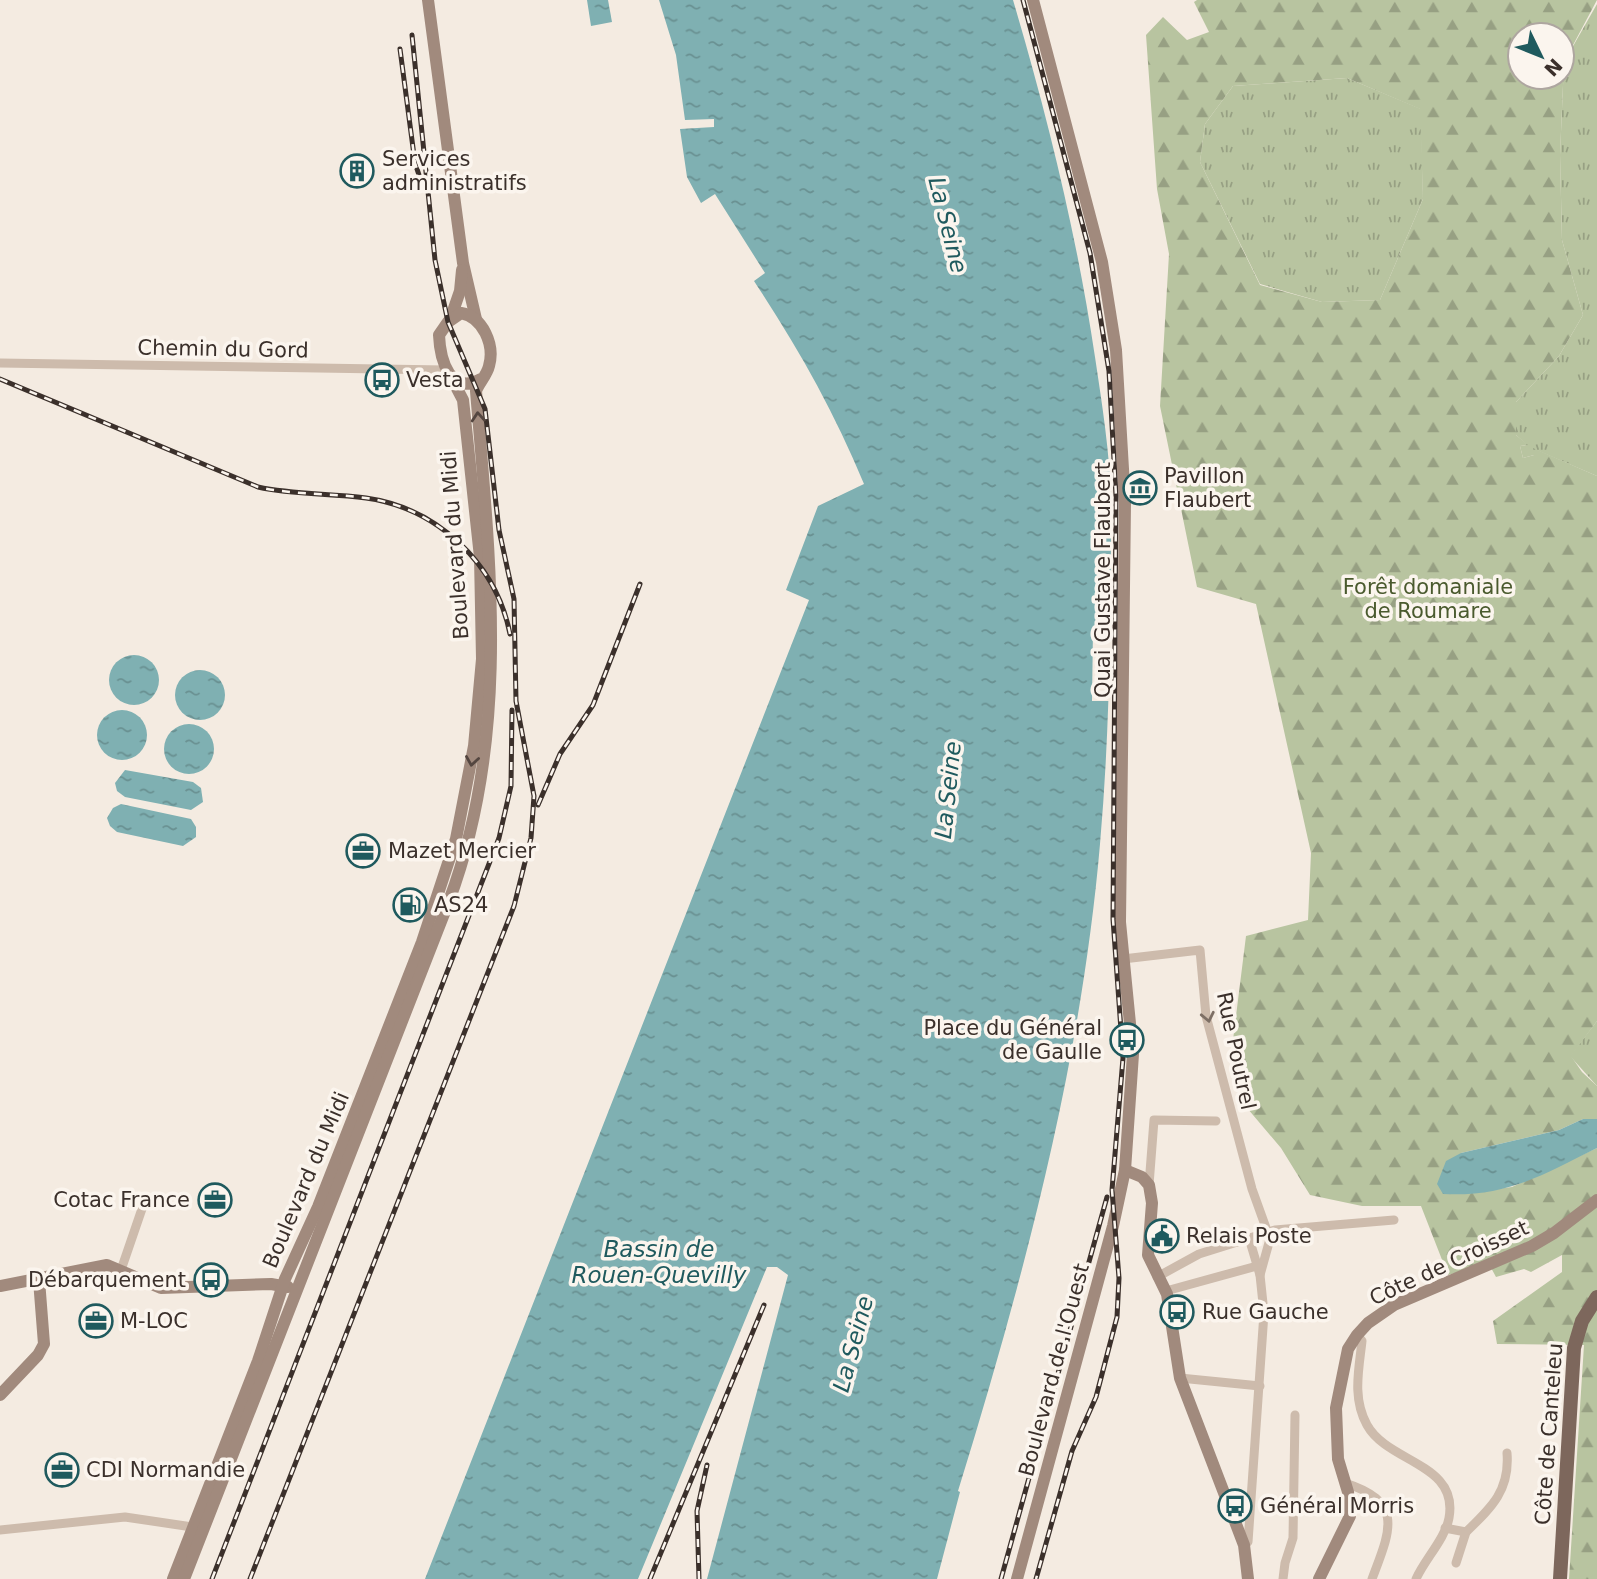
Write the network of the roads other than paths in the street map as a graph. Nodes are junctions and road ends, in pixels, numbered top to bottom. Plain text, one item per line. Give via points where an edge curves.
1 (428, 0) edge
2 (1032, 0) edge
3 (463, 263) junction
4 (476, 319) junction
5 (450, 320) junction
6 (0, 363) edge
7 (449, 374) junction
8 (481, 379) junction
9 (482, 778) junction
10 (469, 794) junction
11 (457, 878) junction
12 (1123, 959) junction
13 (1216, 1121) dead end
14 (1125, 1170) junction
15 (1149, 1185) junction
16 (145, 1200) dead end
17 (1597, 1200) edge
18 (1394, 1220) dead end
19 (1268, 1232) junction
20 (1249, 1238) junction
21 (123, 1271) junction
22 (1258, 1271) junction
23 (1157, 1277) junction
24 (39, 1279) junction
25 (290, 1285) junction
26 (0, 1286) edge
27 (1166, 1291) junction
28 (1597, 1297) edge
29 (1357, 1335) junction
30 (1181, 1378) junction
31 (1260, 1386) junction
32 (0, 1395) edge
33 (1295, 1415) dead end
34 (1507, 1453) dead end
35 (1345, 1483) junction
36 (199, 1528) junction
37 (1445, 1528) junction
38 (0, 1530) edge
39 (1466, 1532) junction
40 (1244, 1545) junction
41 (1456, 1563) dead end
42 (1248, 1575) edge
43 (173, 1579) edge
44 (184, 1579) edge
45 (1017, 1579) edge
46 (1260, 1579) edge
47 (1283, 1579) edge
48 (1319, 1579) edge
49 (1372, 1579) edge
50 (1416, 1579) edge
51 (1560, 1579) edge

1 - 3 main road
2 - 12 main road, Quai Gustave Flaubert via 1102,262 1116,350 1125,502 1120,806
3 - 4 main road
3 - 5 main road
4 - 5 main road via 461,313
4 - 8 main road via 489,347 489,367
5 - 7 main road via 439,335
6 - 7 street, Chemin du Gord
7 - 8 main road via 473,384
7 -> 10 main road, Boulevard du Midi via 464,409 481,587 480,697
9 -> 8 main road, Boulevard du Midi via 493,621 476,391
9 - 10 main road, Boulevard du Midi
9 - 11 main road, Boulevard du Midi
10 - 11 main road, Boulevard du Midi
10 - 25 main road, Boulevard du Midi via 434,909
11 - 25 main road, Boulevard du Midi
12 - 14 main road, Quai Gustave Flaubert via 1133,1054
12 -> 19 street, Rue Poutrel via 1199,950 1206,1016 1252,1189
13 - 15 street via 1154,1120
14 - 15 main road
14 - 45 main road, Boulevard de l'Ouest
15 - 23 main road via 1152,1203 1147,1246
16 - 21 street
17 - 29 main road, Côte de Croisset via 1532,1246 1381,1312
18 - 19 street
19 - 20 street
19 - 22 street via 1270,1239
20 - 22 street
20 - 23 street via 1199,1254
21 - 24 main road via 102,1266
21 - 25 main road via 168,1288
22 - 27 street
22 - 31 street via 1264,1313
23 - 27 main road
24 - 26 main road
24 - 32 main road via 42,1349
25 - 36 main road, Boulevard du Midi
25 - 36 main road, Boulevard du Midi via 263,1377
27 - 30 main road
28 - 51 main road, Côte de Canteleu via 1578,1330 1573,1355
29 - 35 main road, Côte de Croisset via 1348,1349 1336,1408 1338,1459
29 - 37 street via 1362,1340 1357,1387 1367,1426 1387,1447 1435,1473 1450,1503
30 - 31 street
30 - 40 main road
31 - 40 street via 1248,1542
33 - 47 street via 1293,1538
34 - 39 street via 1504,1489
35 - 48 main road, Côte de Croisset via 1350,1516
35 - 49 street via 1379,1498 1390,1523
36 - 38 street via 116,1517
36 - 43 main road, Boulevard du Midi
36 - 44 main road, Boulevard du Midi
37 - 39 street
37 - 50 street
39 - 41 street
40 - 42 main road
42 - 46 main road via 1253,1570

